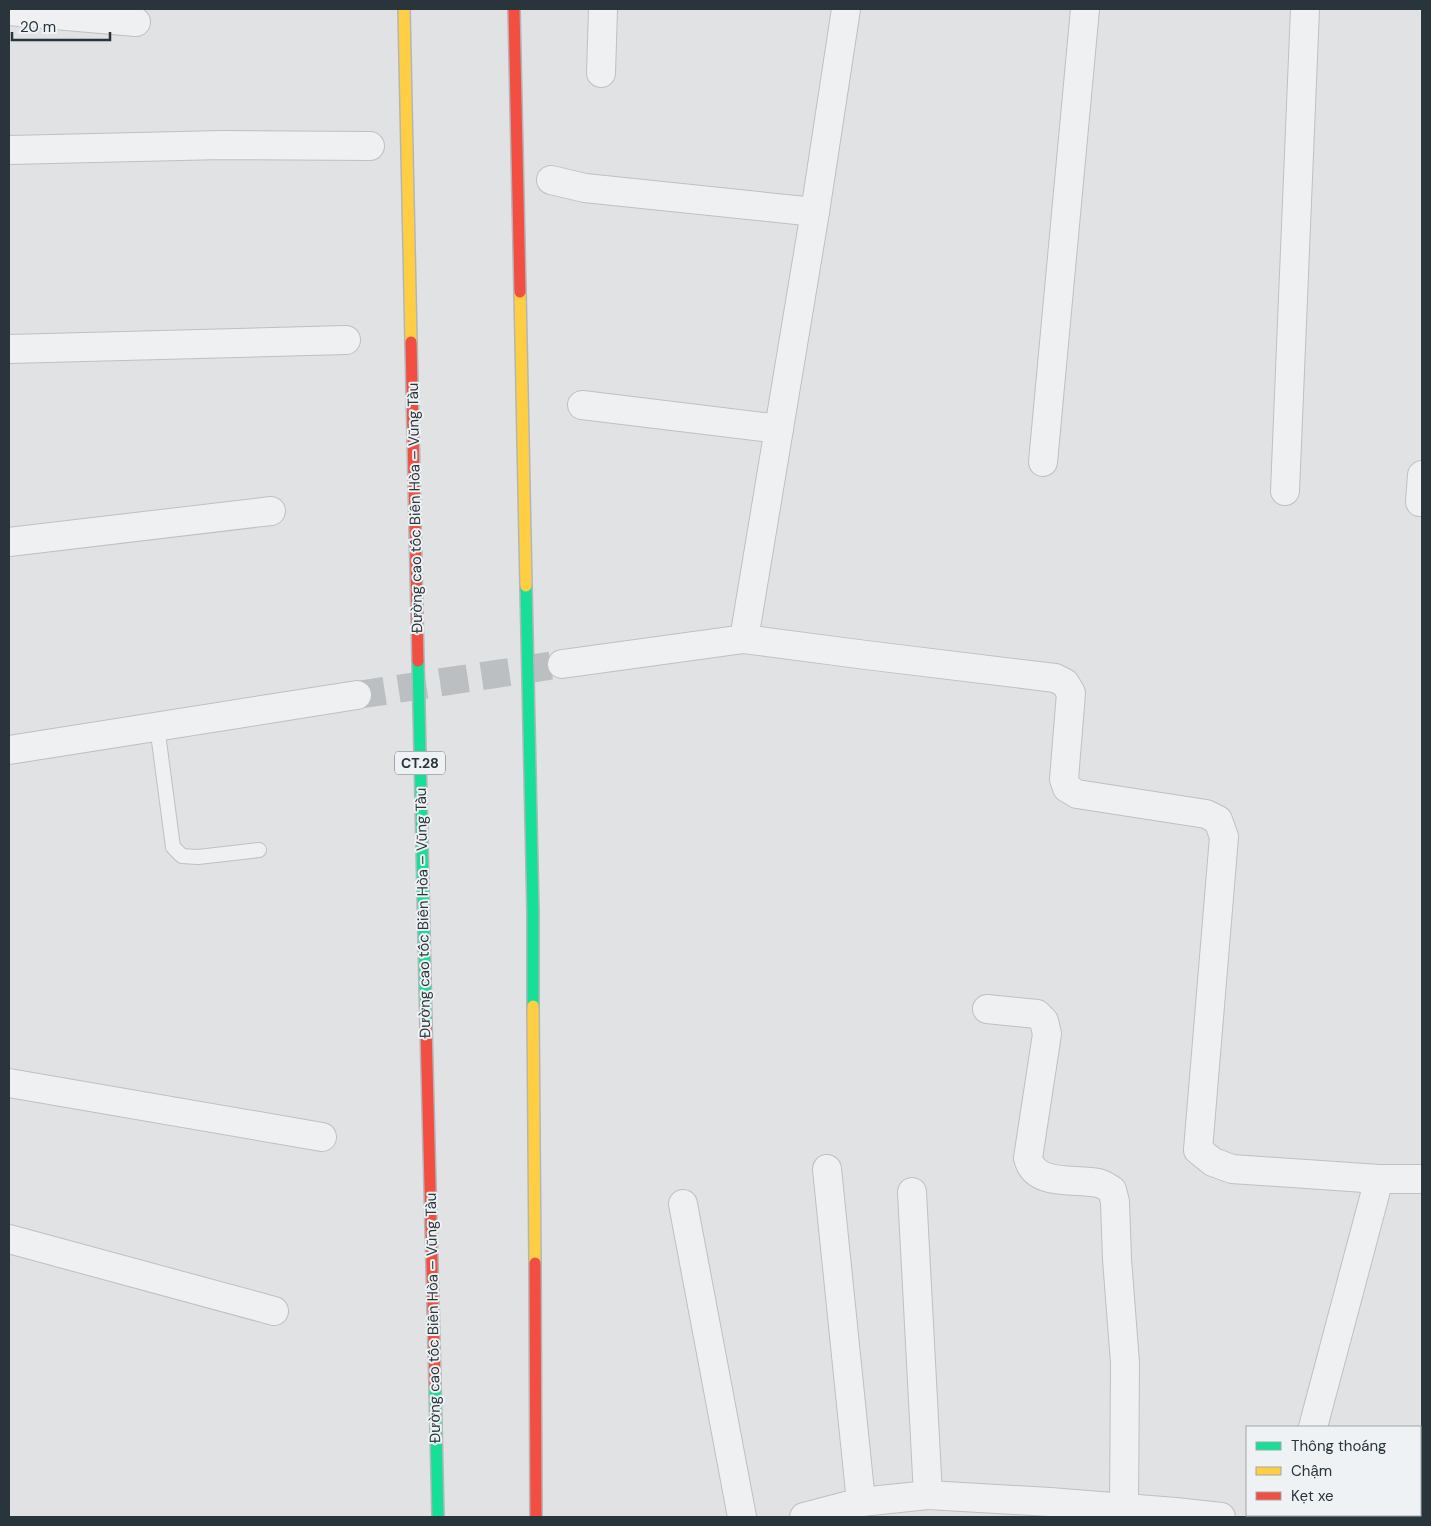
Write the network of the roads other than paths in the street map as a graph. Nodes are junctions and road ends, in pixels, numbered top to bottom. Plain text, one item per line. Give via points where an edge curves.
1 (404, 9) edge
2 (514, 9) edge
3 (603, 9) edge
4 (846, 9) edge
5 (1086, 9) edge
6 (1305, 9) edge
7 (9, 11) edge
8 (136, 22) dead end
9 (601, 73) dead end
10 (370, 146) dead end
11 (9, 150) edge
12 (551, 180) dead end
13 (815, 212) junction
14 (346, 340) dead end
15 (9, 349) edge
16 (582, 405) dead end
17 (779, 429) junction
18 (1043, 462) dead end
19 (1422, 475) edge
20 (1285, 491) dead end
21 (1420, 502) dead end
22 (271, 511) dead end
23 (9, 542) edge
24 (744, 639) junction
25 (562, 664) tunnel mouth
26 (357, 695) tunnel mouth
27 (157, 726) junction
28 (9, 750) edge
29 (260, 850) dead end
30 (987, 1009) dead end
31 (9, 1083) edge
32 (322, 1138) dead end
33 (827, 1169) dead end
34 (1379, 1179) junction
35 (1422, 1179) edge
36 (912, 1192) dead end
37 (683, 1204) dead end
38 (9, 1239) edge
39 (274, 1311) dead end
40 (1313, 1426) edge
41 (928, 1496) junction
42 (861, 1502) junction
43 (1124, 1508) junction
44 (1175, 1515) edge
45 (438, 1517) edge
46 (536, 1517) edge
47 (742, 1517) edge
48 (804, 1517) edge
49 (1221, 1517) edge

1 - 45 highway, Đường cao tốc Biên Hòa – Vũng Tàu / CT.28
2 - 46 highway via 533,902
3 - 9 street
4 - 13 street
5 - 18 street
6 - 20 street
7 - 8 street
10 - 11 street via 223,145
12 - 13 street via 585,188
13 - 17 street
14 - 15 street
16 - 17 street
17 - 24 street
19 - 21 street
22 - 23 street
24 - 25 street
24 - 34 street via 1055,678 1065,683 1071,693 1064,779 1067,788 1077,794 1206,814 1218,820 1224,837 1198,1150 1213,1162 1232,1169
26 - 27 street
27 - 28 street
27 - 29 lane via 173,847 182,856 198,857
30 - 43 street via 1037,1014 1044,1021 1046,1034 1028,1158 1030,1168 1054,1180 1100,1183 1112,1190 1114,1196 1125,1363
31 - 32 street
33 - 42 street
34 - 35 street
34 - 40 street
36 - 41 street
37 - 47 street
38 - 39 street
41 - 42 street
41 - 43 street
42 - 48 street
43 - 44 street
44 - 49 street

